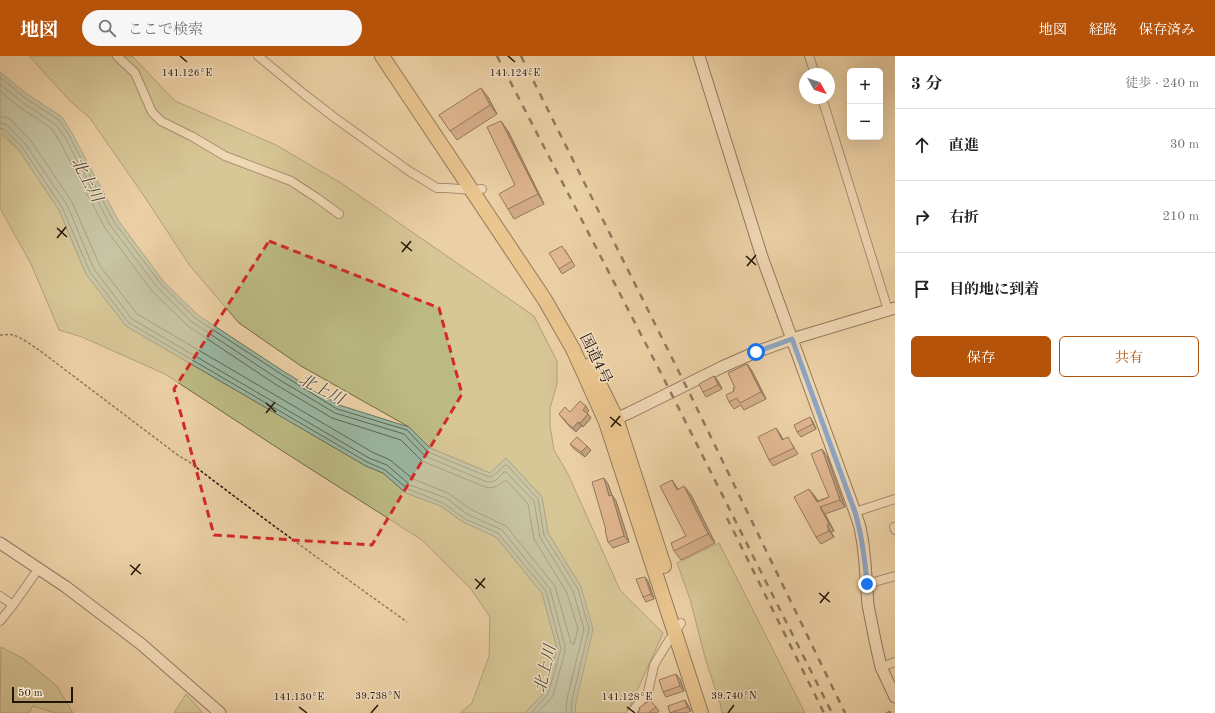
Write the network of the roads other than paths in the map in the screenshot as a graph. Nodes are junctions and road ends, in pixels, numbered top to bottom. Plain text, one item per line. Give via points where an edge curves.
1 (117, 56) edge
2 (258, 56) edge
3 (382, 56) edge
4 (393, 56) edge
5 (699, 56) edge
6 (809, 56) edge
7 (813, 68) edge
8 (824, 104) edge
9 (477, 190) junction
10 (339, 214) dead end
11 (891, 309) edge
12 (792, 339) junction
13 (611, 420) junction
14 (895, 499) edge
15 (855, 512) junction
16 (895, 527) edge
17 (895, 530) edge
18 (0, 543) edge
19 (39, 568) junction
20 (895, 576) edge
21 (867, 584) junction
22 (0, 596) edge
23 (13, 605) junction
24 (0, 621) edge
25 (678, 628) junction
26 (895, 662) edge
27 (881, 667) junction
28 (895, 697) edge
29 (220, 713) edge
30 (631, 713) edge
31 (701, 713) edge
32 (710, 713) edge

1 - 10 street via 134,73 152,112 161,121 225,156 291,181
2 - 9 street via 335,118 409,171 437,188
3 - 9 highway, 国道4号
4 - 9 highway, 国道4号
5 - 12 street via 762,257
6 - 7 street
8 - 11 street
9 - 13 highway, 国道4号 via 553,296 579,343
11 - 12 street
12 - 13 street via 728,364
12 - 15 street
13 - 25 highway, 国道4号
14 - 15 street
15 - 21 street via 863,544
16 - 17 street
18 - 19 street
19 - 23 street
19 - 29 street via 141,644
20 - 21 street
21 - 27 street via 868,605
22 - 23 street
23 - 24 street
25 - 30 street via 654,665 648,692
25 - 31 highway, 国道4号
25 - 32 highway, 国道4号
26 - 27 street
27 - 28 street

